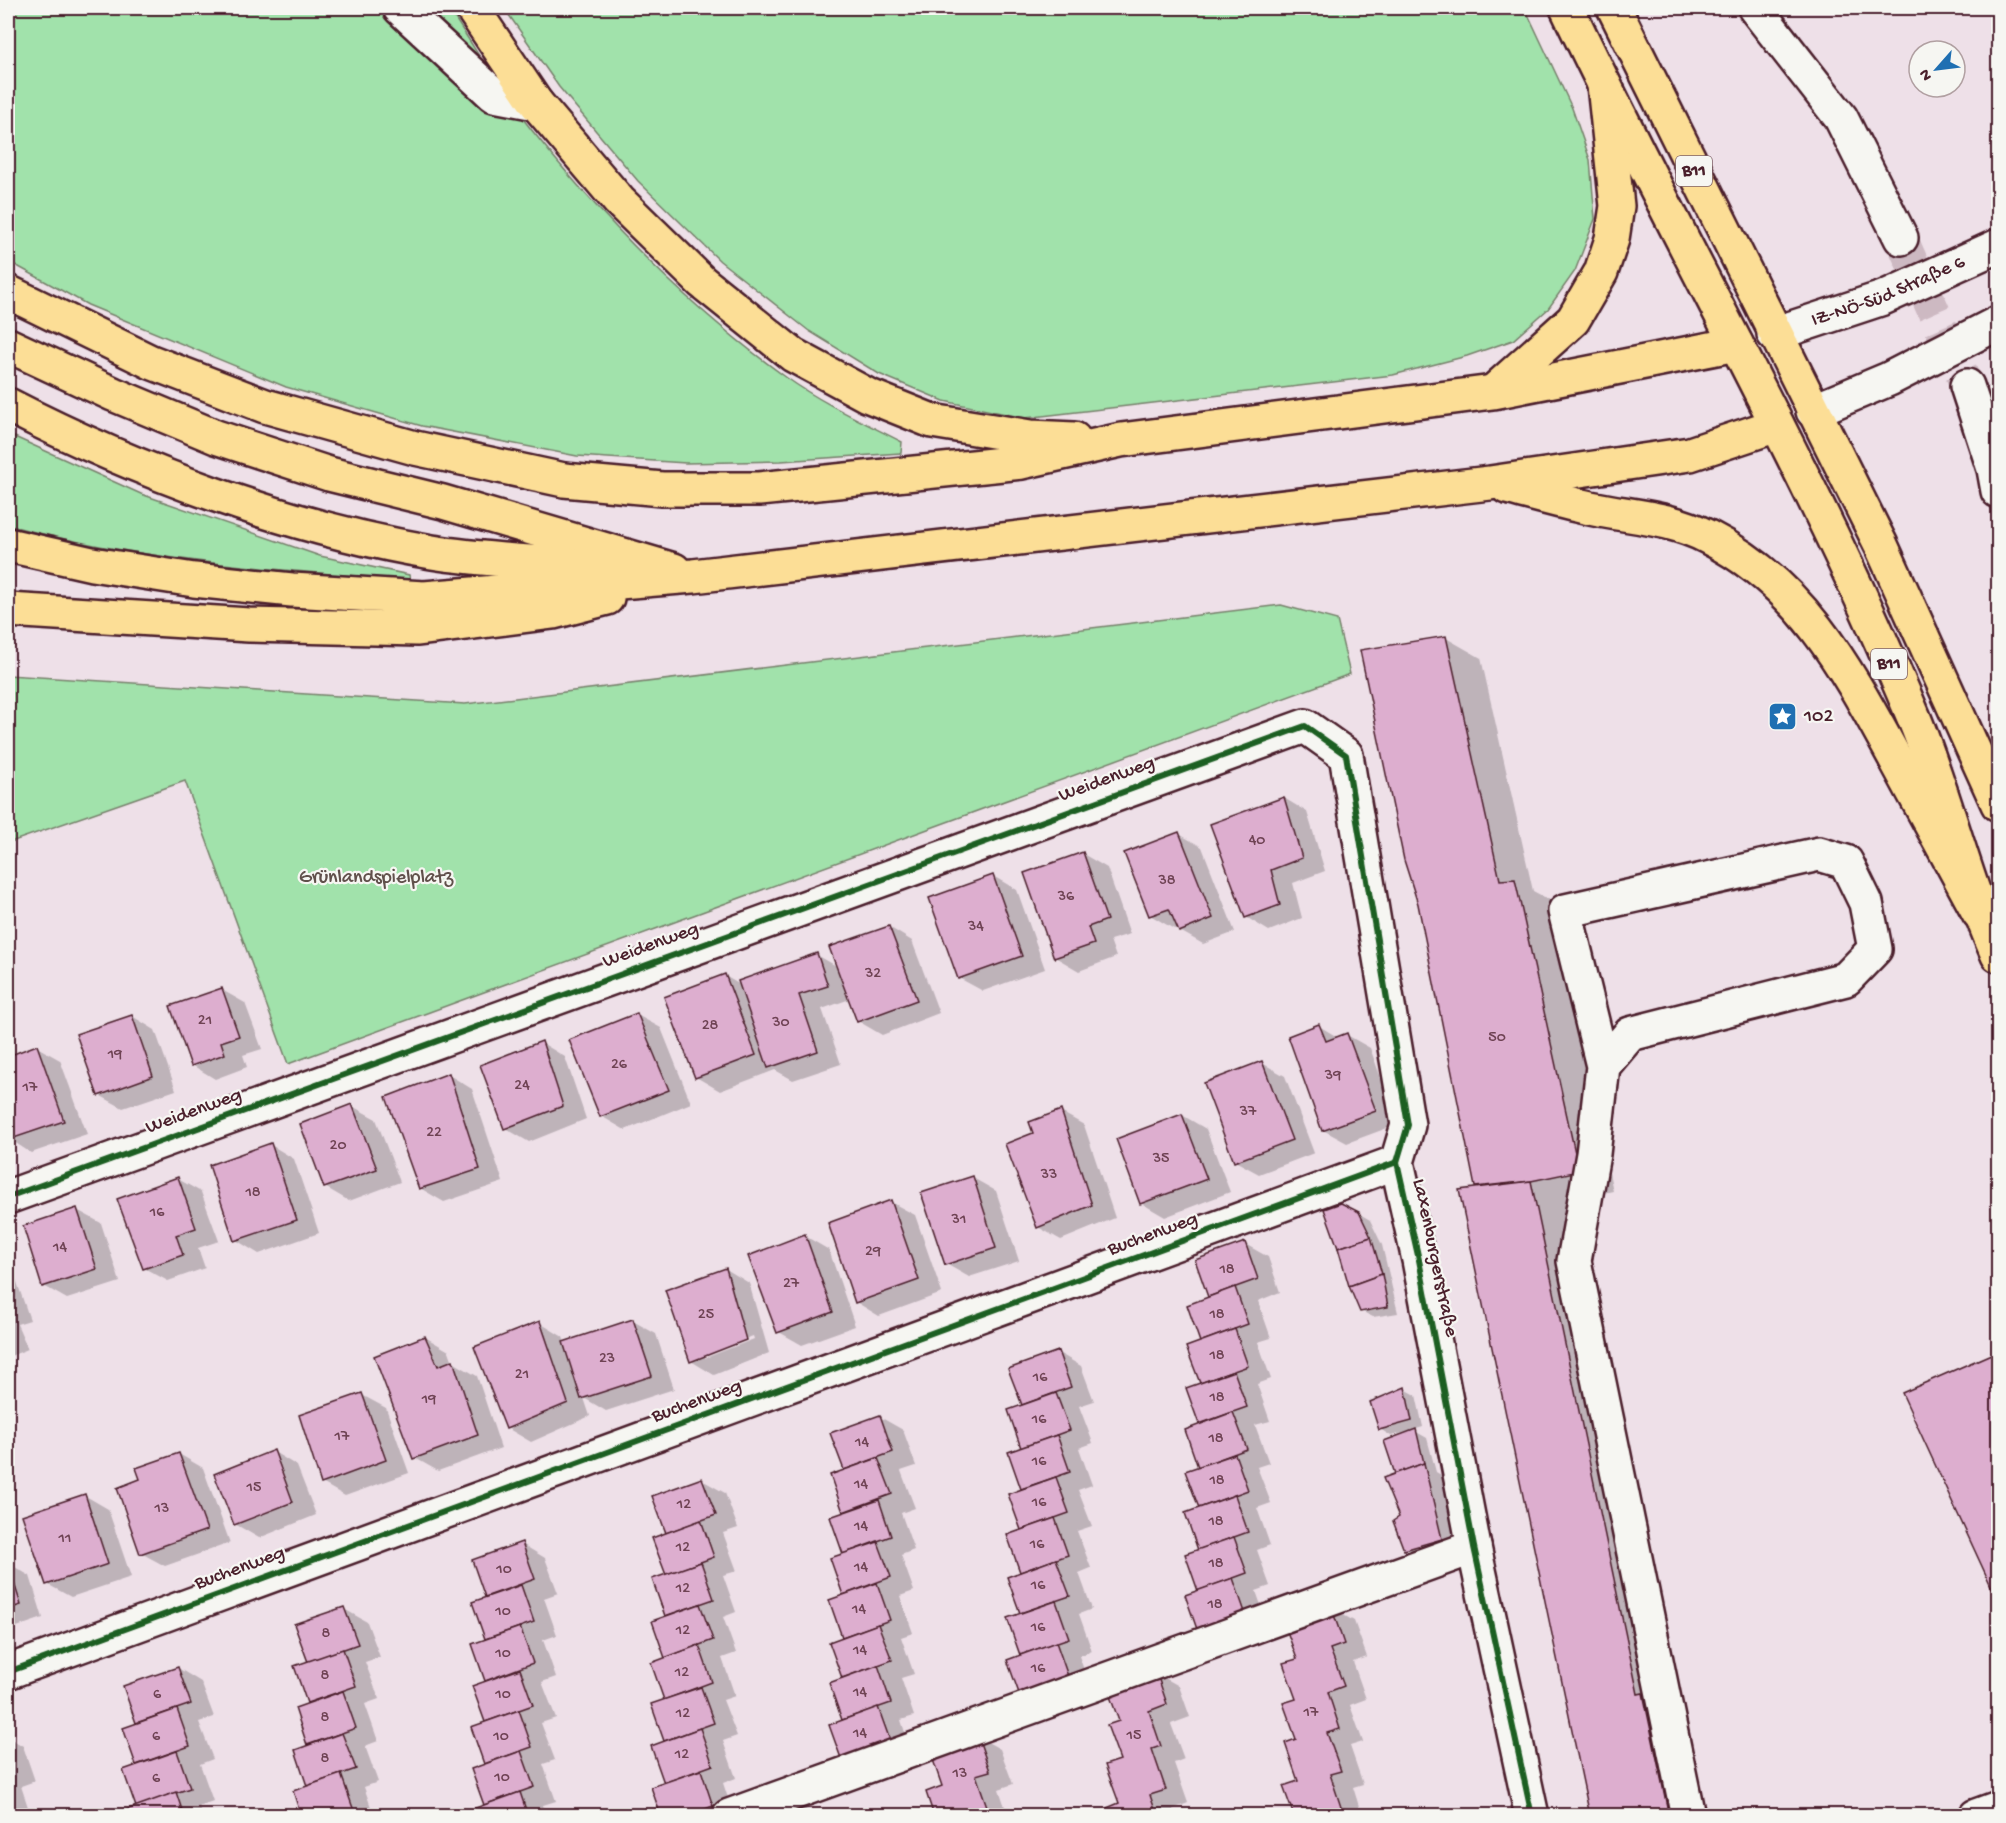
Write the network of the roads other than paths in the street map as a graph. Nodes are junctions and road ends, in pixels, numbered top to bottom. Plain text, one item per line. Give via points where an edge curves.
1 (400, 8) edge
2 (472, 8) edge
3 (1567, 8) edge
4 (1614, 8) edge
5 (1755, 8) edge
6 (1604, 85) junction
7 (536, 103) junction
8 (1901, 237) tunnel mouth
9 (1998, 246) edge
10 (8, 292) edge
11 (1998, 323) edge
12 (1774, 334) junction
13 (1736, 344) junction
14 (8, 345) edge
15 (1967, 386) tunnel mouth
16 (1493, 392) junction
17 (8, 405) edge
18 (1813, 411) junction
19 (1777, 425) junction
20 (1121, 440) junction
21 (1490, 483) junction
22 (1998, 491) edge
23 (8, 545) edge
24 (693, 576) junction
25 (8, 610) edge
26 (1305, 726) joint
27 (1998, 804) edge
28 (1979, 913) junction
29 (1998, 955) edge
30 (1603, 1066) junction
31 (1397, 1162) junction
32 (8, 1197) edge
33 (1474, 1547) junction
34 (8, 1672) edge
35 (1998, 1808) edge
36 (729, 1815) edge
37 (1532, 1815) edge
38 (1688, 1815) edge
39 (1977, 1815) edge

1 - 7 street via 494,95
2 - 7 main road
3 - 6 main road, B11
4 - 12 main road, B11
5 - 8 street via 1840,118
6 - 13 main road, B11
6 - 16 main road via 1617,206 1601,273 1573,320
7 - 20 main road via 619,201 702,282 793,355 867,395 932,422 1030,437
9 - 12 street, IZ-NÖ-Süd Straße 6 via 1883,298
10 - 20 main road via 151,362 265,406 415,448 564,480 662,489 759,489 1022,462
11 - 18 street via 1889,379
12 - 13 main road
12 - 18 main road, B11
13 - 16 main road
13 - 19 main road, B11
14 - 24 main road via 216,437 329,474 442,502
15 - 22 street
16 - 20 main road
17 - 24 main road via 54,429 179,481 321,528 433,552
18 - 19 main road
18 - 27 main road, B11 via 1881,545
19 - 21 main road via 1690,454
19 - 28 main road, B11 via 1915,720
21 - 24 main road
21 - 28 main road via 1592,508 1663,519 1708,537 1749,562 1786,592 1823,634 1853,679
23 - 24 main road via 92,564 194,580 292,591 424,598
24 - 25 main road via 553,612 418,629 249,626
26 - 31 street, Laxenburgerstraße via 1346,755 1408,1125
26 - 32 street, Weidenweg
28 - 29 main road, B11
30 - 30 street via 1630,1034 1846,979 1875,949 1866,903 1846,862 1819,854 1566,911
30 - 38 street via 1574,1262
31 - 33 street, Laxenburgerstraße
31 - 34 street, Buchenweg
33 - 36 street
33 - 37 street, Laxenburgerstraße
35 - 39 street

